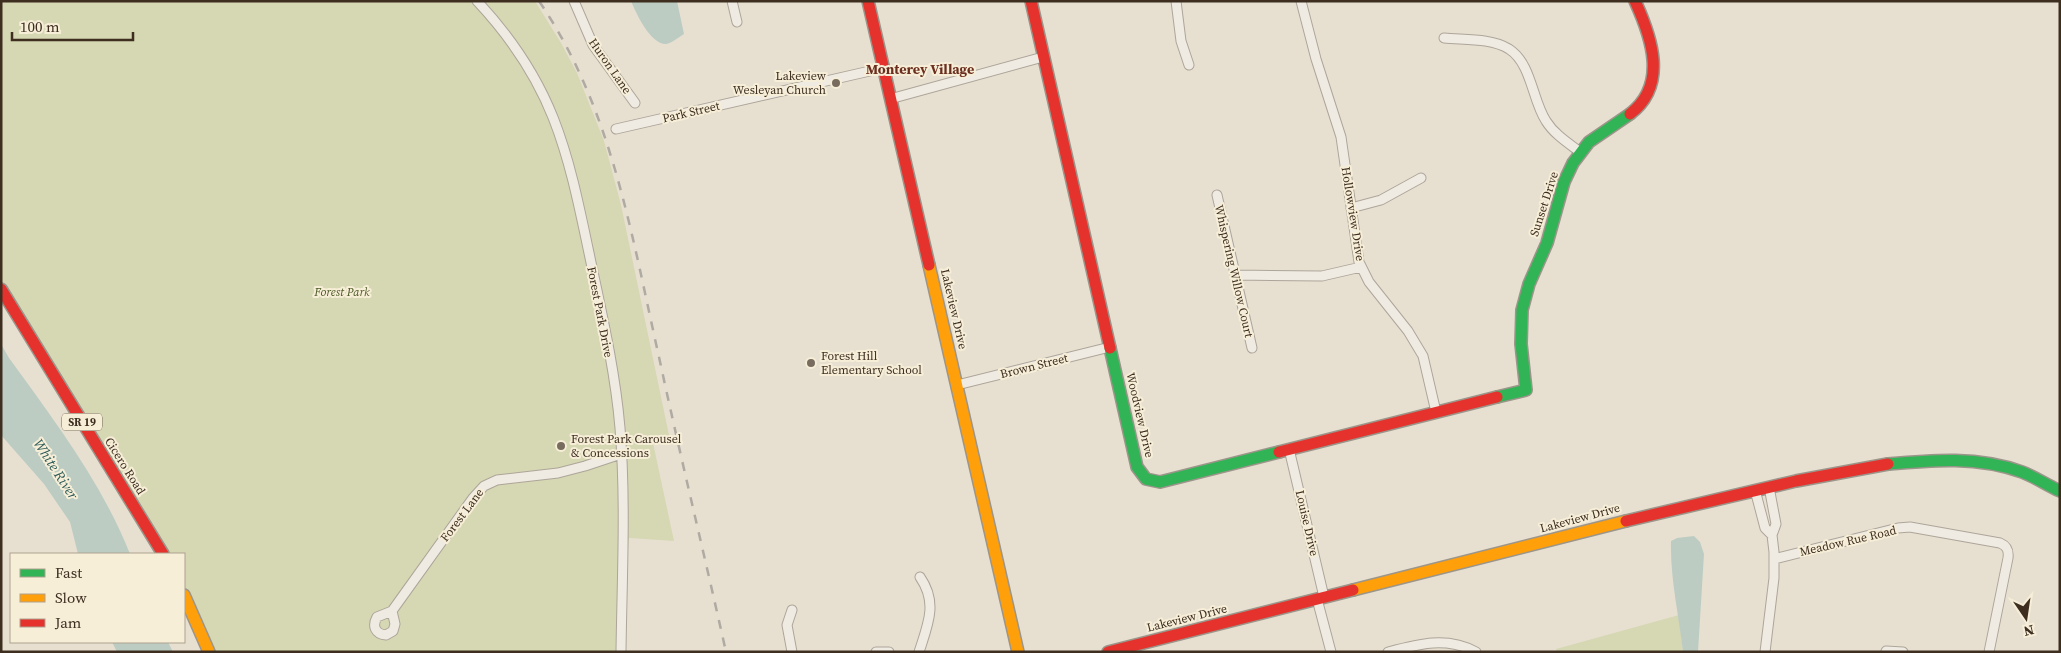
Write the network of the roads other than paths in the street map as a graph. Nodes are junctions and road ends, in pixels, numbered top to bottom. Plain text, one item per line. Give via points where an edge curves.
1 (477, 1) edge
2 (574, 1) edge
3 (732, 1) edge
4 (868, 1) edge
5 (1031, 1) edge
6 (1176, 1) edge
7 (1301, 1) edge
8 (1635, 1) edge
9 (737, 22) dead end
10 (1444, 38) dead end
11 (1043, 57) junction
12 (1189, 64) dead end
13 (883, 68) junction
14 (890, 99) junction
15 (635, 103) dead end
16 (616, 129) dead end
17 (1580, 152) junction
18 (1421, 178) dead end
19 (1217, 195) dead end
20 (1351, 208) junction
21 (1361, 267) junction
22 (1236, 275) junction
23 (1, 289) edge
24 (1110, 347) junction
25 (1252, 348) dead end
26 (957, 385) junction
27 (1526, 390) joint
28 (1436, 412) junction
29 (1289, 449) junction
30 (621, 454) junction
31 (1769, 487) junction
32 (1755, 490) junction
33 (2060, 492) edge
34 (1772, 535) junction
35 (161, 553) edge
36 (1774, 558) junction
37 (920, 577) dead end
38 (185, 598) edge
39 (1321, 598) junction
40 (792, 610) dead end
41 (392, 611) dead end
42 (1886, 651) edge
43 (209, 652) edge
44 (621, 652) edge
45 (792, 652) edge
46 (876, 652) edge
47 (889, 652) edge
48 (919, 652) edge
49 (1018, 652) edge
50 (1108, 652) edge
51 (1330, 652) edge
52 (1388, 652) edge
53 (1476, 652) edge
54 (1765, 652) edge
55 (1903, 652) edge
56 (1989, 652) edge

1 - 30 street, Forest Park Drive via 523,57 548,103 565,149 603,322 620,428
2 - 15 street, Huron Lane via 593,45
3 - 9 street
4 - 13 street, Lakeview Drive
5 - 11 street, Woodview Drive
6 - 12 street via 1181,41
7 - 20 street, Hollowview Drive via 1341,138
8 - 17 street, Sunset Drive via 1653,48 1654,70 1649,92 1631,114 1595,136
10 - 17 street via 1497,44 1511,50 1524,67 1545,120
11 - 14 street
11 - 24 street, Woodview Drive
13 - 14 street, Lakeview Drive
13 - 16 street, Park Street
14 - 26 street, Lakeview Drive
17 - 27 street, Sunset Drive via 1564,182 1547,242 1524,298 1521,336
18 - 20 street via 1381,200
19 - 22 street, Whispering Willow Court
20 - 21 street, Hollowview Drive
21 - 22 street via 1322,276
21 - 28 street, Hollowview Drive via 1423,356
22 - 25 street, Whispering Willow Court
23 - 35 street, Cicero Road / SR 19
24 - 26 street, Brown Street
24 - 29 street, Woodview Drive via 1137,467 1147,480 1160,482
26 - 49 street, Lakeview Drive
27 - 28 street, Woodview Drive
28 - 29 street, Woodview Drive
29 - 39 street, Louise Drive
30 - 41 street, Forest Lane via 566,471 497,480 484,486
30 - 44 street, Forest Park Drive
31 - 32 street, Lakeview Drive
31 - 33 street, Lakeview Drive via 1881,464 1941,459 2007,468
31 - 34 street via 1776,524
32 - 34 street via 1765,528
32 - 39 street, Lakeview Drive
34 - 36 street
36 - 54 street
36 - 56 street, Meadow Rue Road via 1910,527 2000,542 2005,545 2008,558
37 - 48 street via 931,604
38 - 43 street
39 - 50 street, Lakeview Drive
39 - 51 street, Louise Drive
40 - 45 street via 787,625
42 - 55 street
46 - 47 street
52 - 53 street via 1436,642 1459,645

